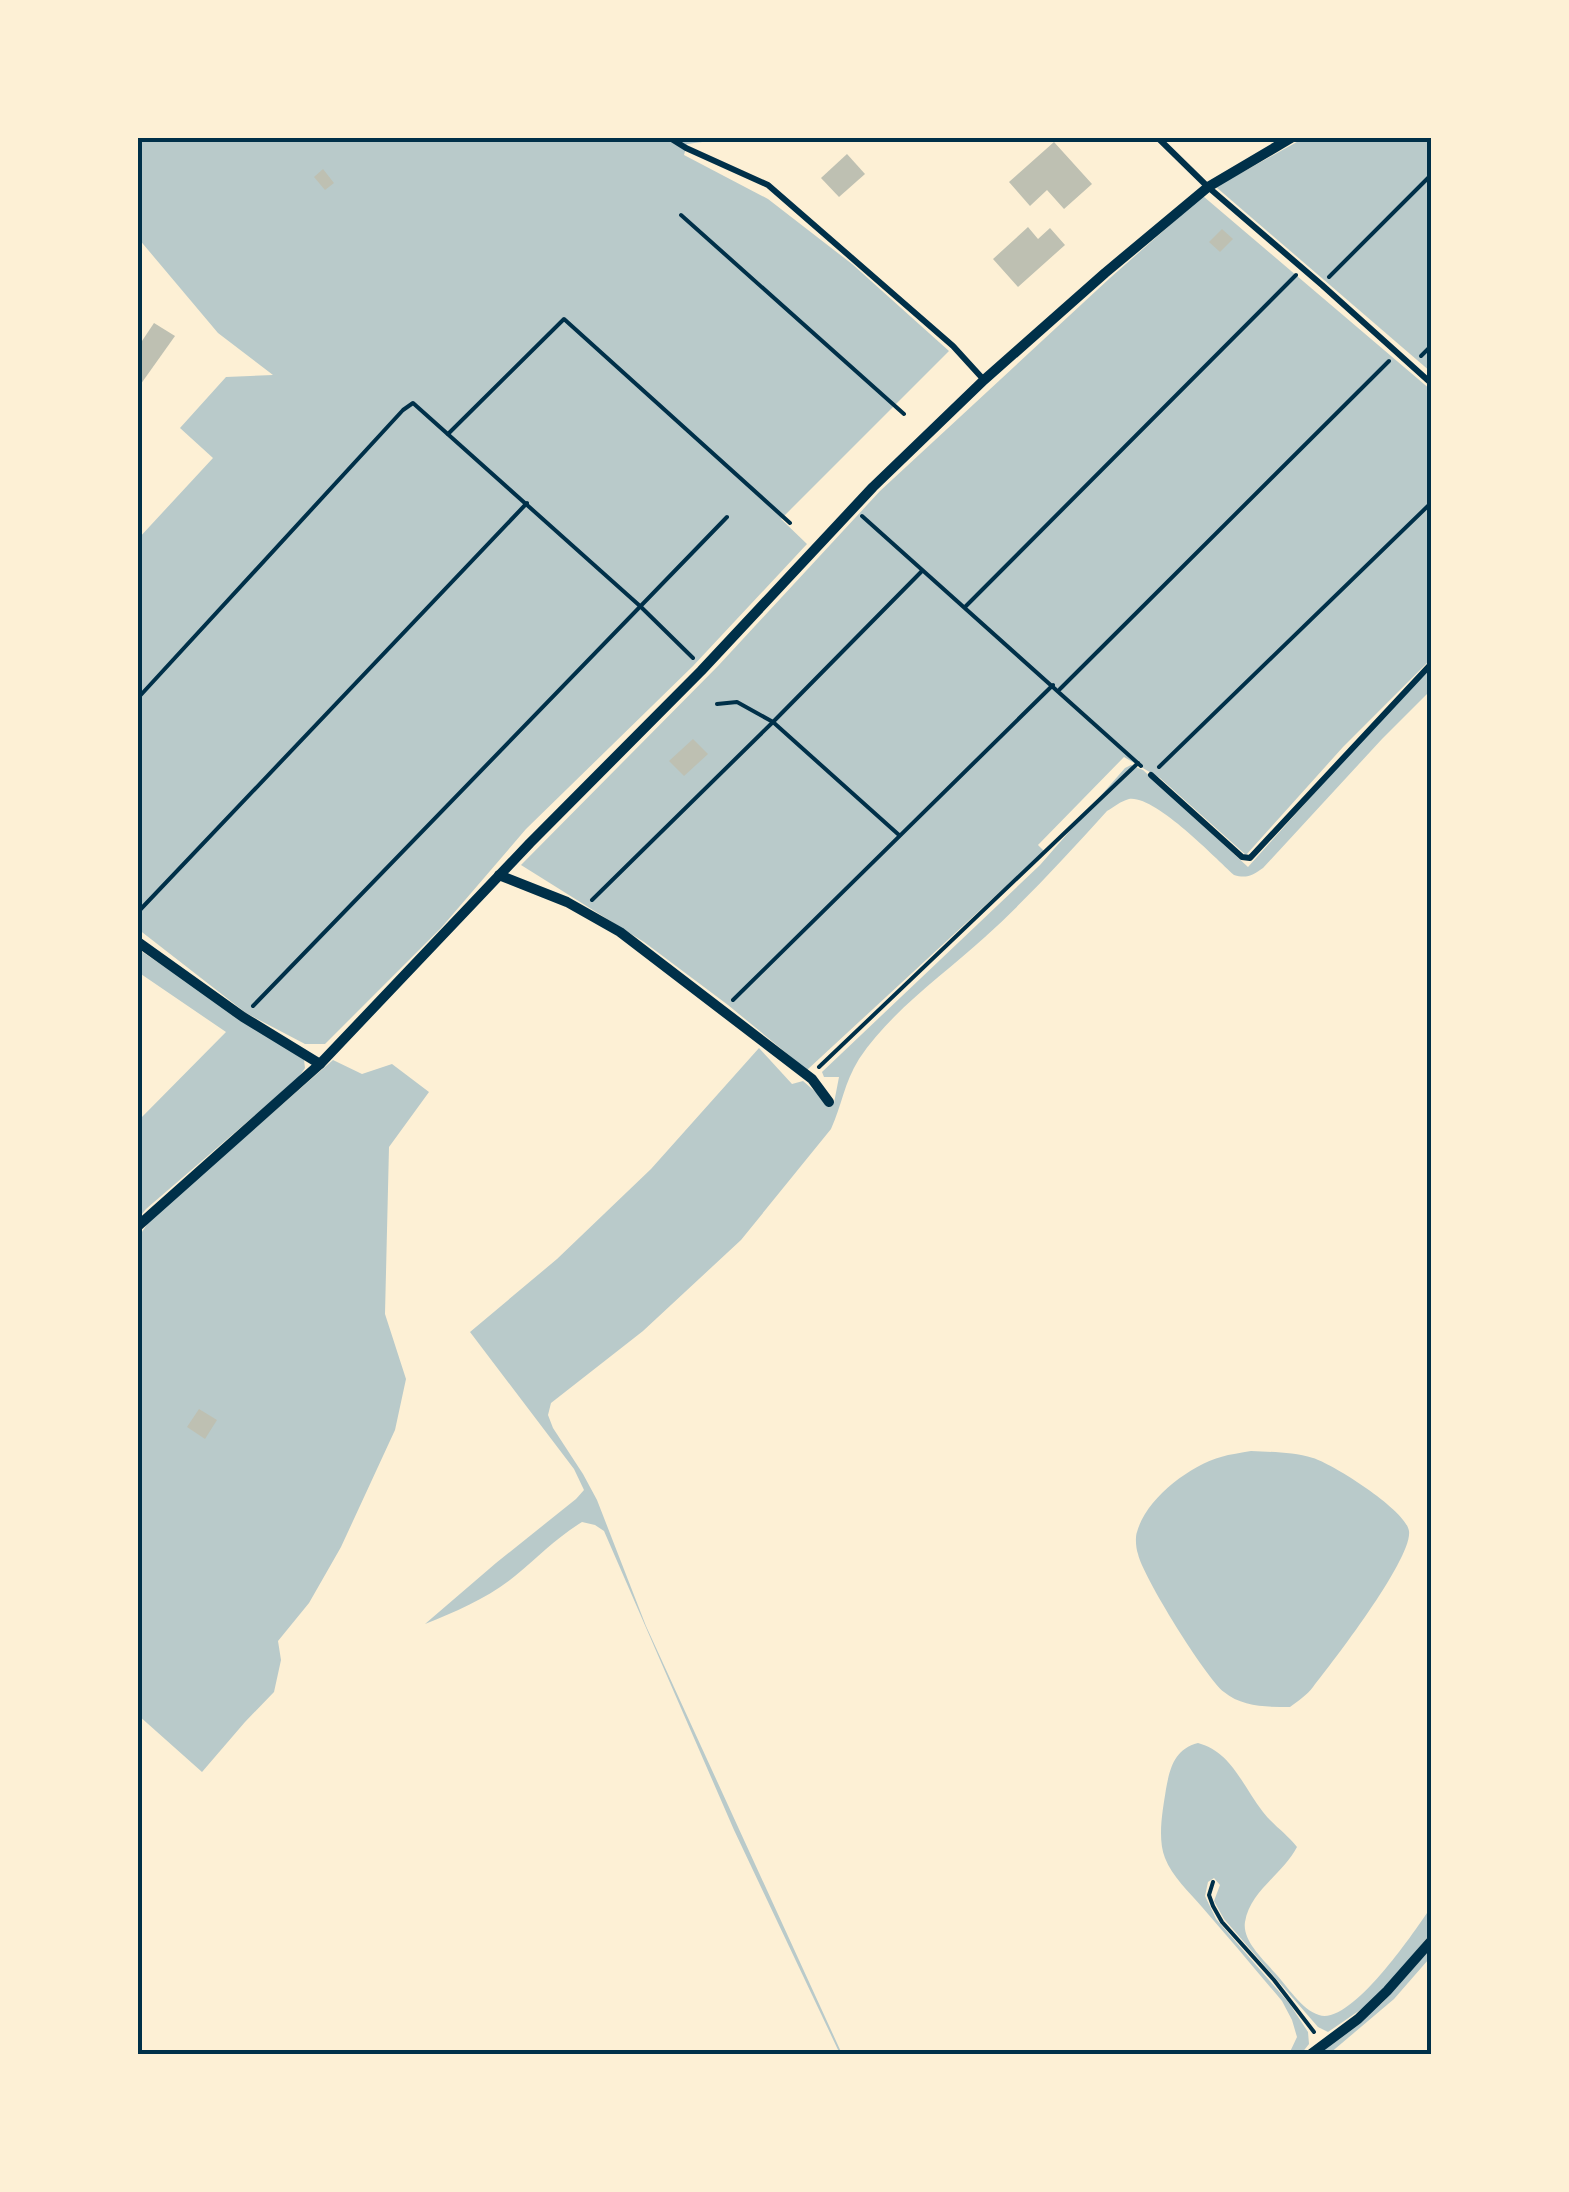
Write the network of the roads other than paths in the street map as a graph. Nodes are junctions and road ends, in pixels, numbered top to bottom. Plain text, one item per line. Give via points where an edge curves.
1 (670, 138) edge
2 (1158, 138) edge
3 (1292, 138) edge
4 (1208, 187) junction
5 (984, 380) junction
6 (1432, 384) edge
7 (1432, 662) edge
8 (1151, 775) road end
9 (499, 875) junction
10 (138, 942) edge
11 (320, 1064) junction
12 (828, 1102) dead end
13 (138, 1226) edge
14 (1432, 1940) edge
15 (1311, 2054) edge

1 - 5 lane via 768,185
2 - 4 lane
3 - 4 street
4 - 5 street
4 - 6 lane
5 - 9 street
7 - 8 lane via 1250,858
9 - 11 street
9 - 12 street via 620,932 812,1079
10 - 11 street
11 - 13 street
14 - 15 street via 1387,1991

